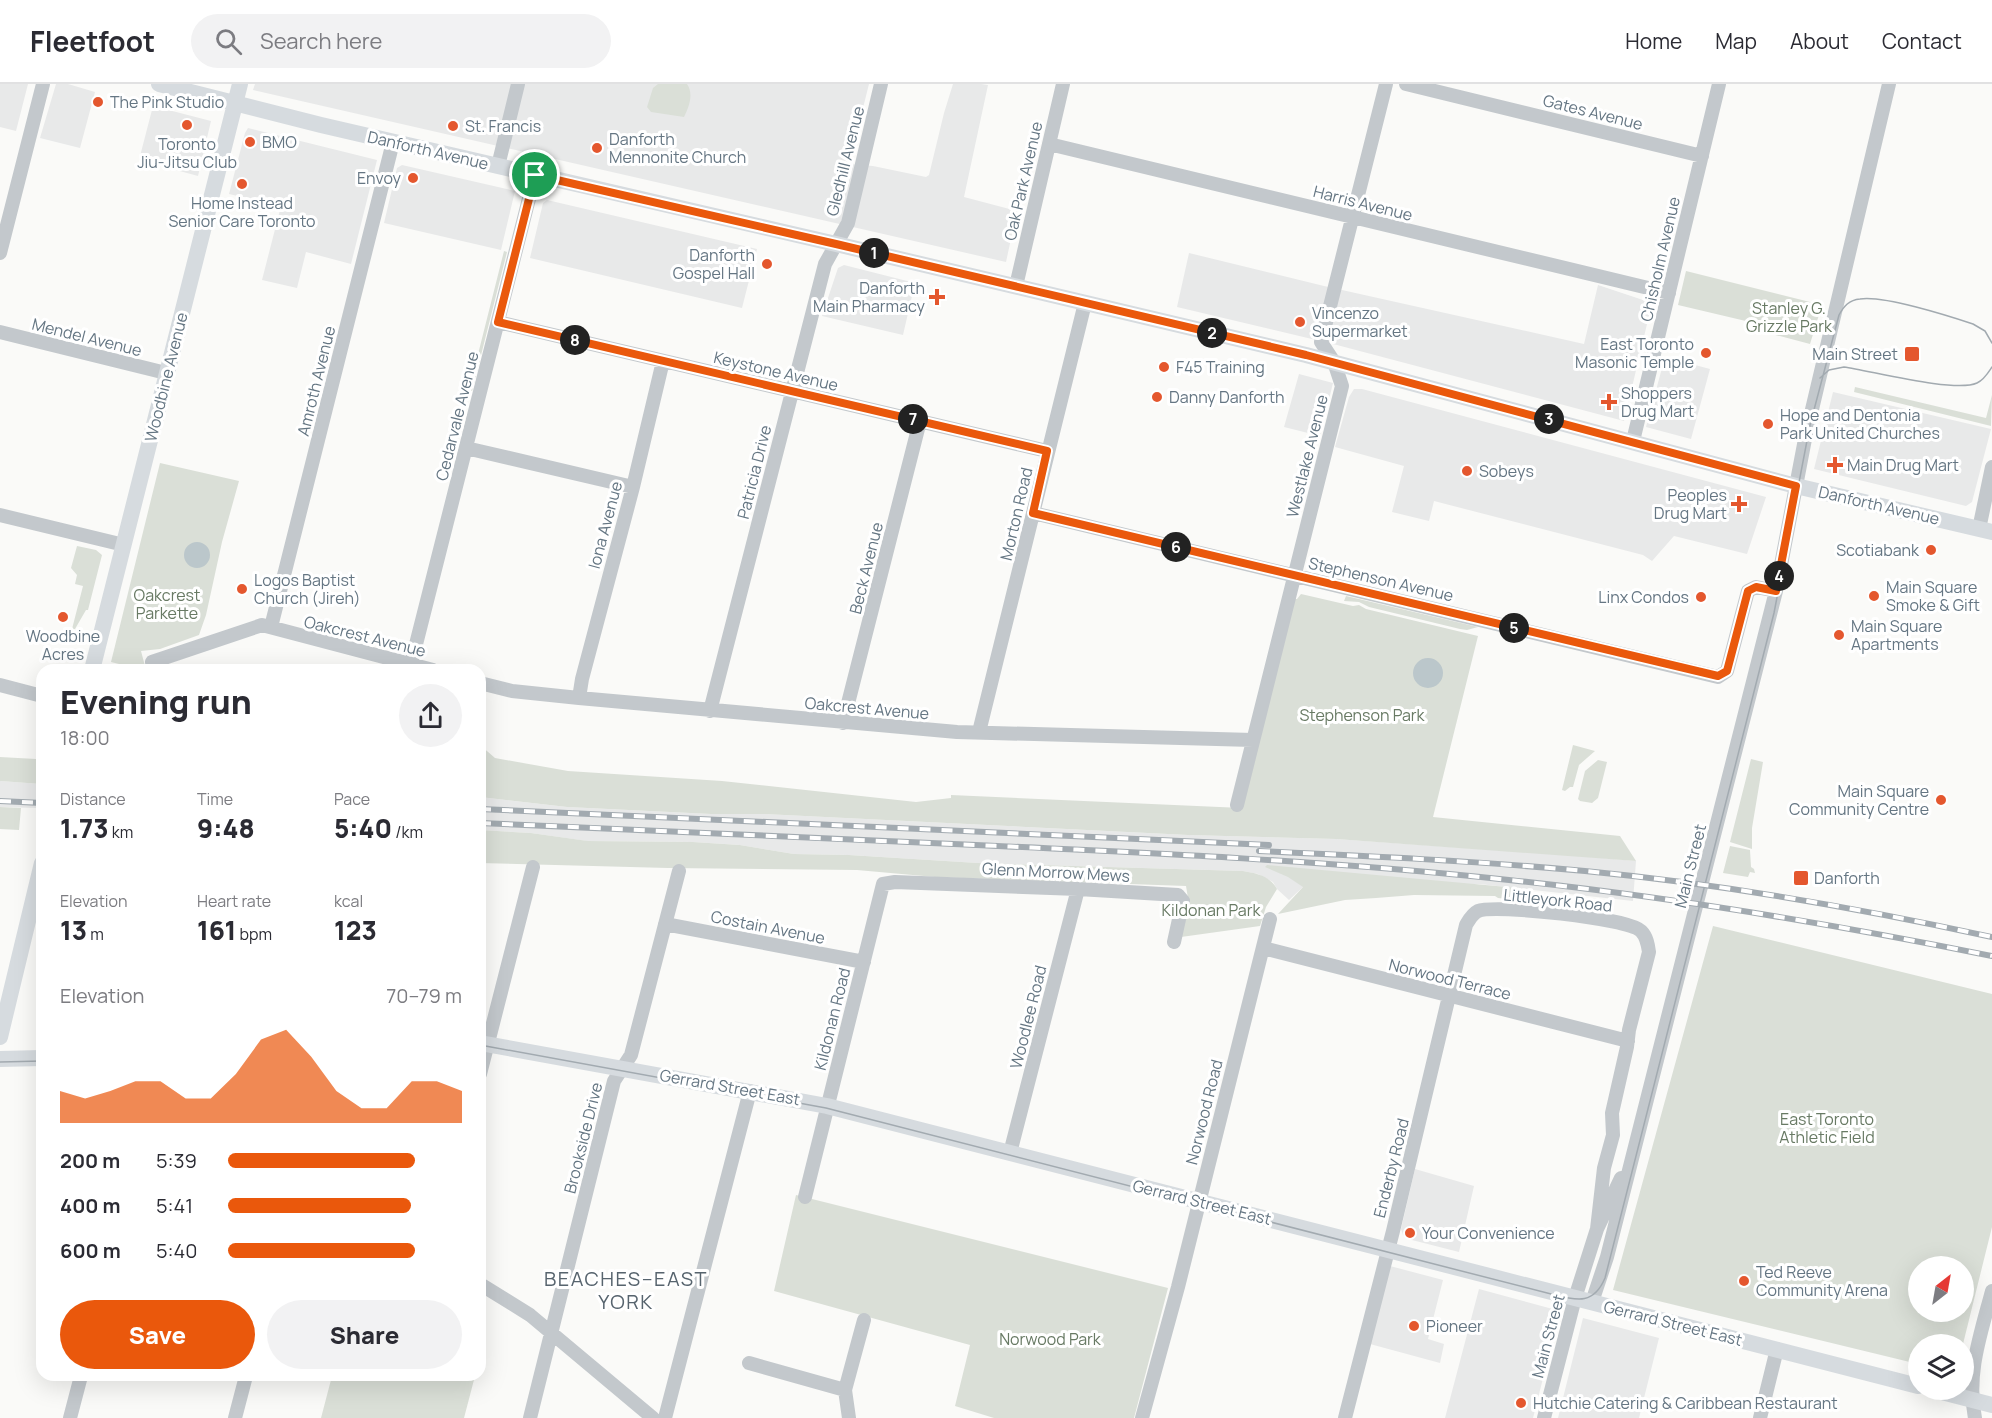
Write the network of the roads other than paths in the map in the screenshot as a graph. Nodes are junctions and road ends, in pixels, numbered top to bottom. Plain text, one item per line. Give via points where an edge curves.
1 (43, 84) edge
2 (159, 84) edge
3 (240, 84) edge
4 (518, 84) edge
5 (881, 84) edge
6 (1063, 84) edge
7 (1386, 84) edge
8 (1406, 84) edge
9 (1719, 84) edge
10 (1889, 84) edge
11 (235, 102) junction
12 (393, 142) junction
13 (1049, 144) junction
14 (1702, 156) junction
15 (498, 166) junction
16 (535, 175) junction
17 (1353, 218) junction
18 (836, 244) junction
19 (0, 254) edge
20 (1016, 286) junction
21 (1669, 293) junction
22 (1085, 303) junction
23 (498, 322) junction
24 (0, 332) edge
25 (663, 361) junction
26 (1334, 362) junction
27 (166, 373) junction
28 (791, 391) junction
29 (920, 421) junction
30 (1633, 441) junction
31 (466, 448) junction
32 (1047, 451) junction
33 (1992, 467) edge
34 (633, 486) junction
35 (1796, 486) junction
36 (1033, 513) junction
37 (0, 515) edge
38 (1985, 530) edge
39 (124, 545) junction
40 (1294, 575) junction
41 (1776, 591) junction
42 (271, 627) junction
43 (152, 662) dead end
44 (94, 664) edge
45 (411, 664) joint
46 (486, 684) edge
47 (0, 685) edge
48 (36, 694) edge
49 (579, 698) junction
50 (710, 711) junction
51 (843, 723) junction
52 (979, 732) junction
53 (1252, 740) junction
54 (1237, 805) dead end
55 (533, 867) dead end
56 (679, 871) dead end
57 (883, 884) joint
58 (36, 888) edge
59 (1078, 889) junction
60 (1270, 919) dead end
61 (665, 924) junction
62 (1466, 925) joint
63 (1647, 940) joint
64 (1173, 942) dead end
65 (1263, 948) junction
66 (864, 962) junction
67 (1449, 995) junction
68 (486, 1036) edge
69 (0, 1037) edge
70 (1628, 1041) junction
71 (486, 1043) edge
72 (36, 1058) edge
73 (0, 1059) edge
74 (623, 1068) junction
75 (750, 1091) junction
76 (827, 1106) junction
77 (1635, 1149) junction
78 (1010, 1153) junction
79 (805, 1197) dead end
80 (1199, 1201) junction
81 (1597, 1229) junction
82 (1388, 1250) junction
83 (486, 1288) edge
84 (1992, 1291) edge
85 (1575, 1298) junction
86 (1592, 1302) junction
87 (864, 1320) dead end
88 (551, 1334) junction
89 (1777, 1349) junction
90 (1974, 1360) edge
91 (749, 1364) dead end
92 (80, 1381) edge
93 (245, 1381) edge
94 (1908, 1383) edge
95 (845, 1390) junction
96 (1971, 1400) joint
97 (1992, 1405) edge
98 (70, 1418) edge
99 (236, 1418) edge
100 (530, 1418) edge
101 (653, 1418) edge
102 (665, 1418) edge
103 (849, 1418) edge
104 (1142, 1418) edge
105 (1345, 1418) edge
106 (1544, 1418) edge
107 (1760, 1418) edge
108 (1975, 1418) edge

1 - 19 street
2 - 11 main road, Danforth Avenue
3 - 11 main road, Woodbine Avenue
4 - 15 street
5 - 18 street, Gledhill Avenue via 848,223
6 - 13 street, Oak Park Avenue
7 - 17 street, Westlake Avenue
8 - 14 street, Gates Avenue
9 - 14 street, Chisholm Avenue
10 - 35 street, Main Street
11 - 12 main road, Danforth Avenue
11 - 27 main road, Woodbine Avenue
12 - 15 main road, Danforth Avenue
12 - 42 street, Amroth Avenue
13 - 17 street, Harris Avenue
13 - 20 street, Oak Park Avenue
14 - 21 street, Chisholm Avenue
15 - 16 main road, Danforth Avenue
16 - 18 main road, Danforth Avenue
16 - 23 street, Cedarvale Avenue
17 - 21 street, Harris Avenue
17 - 26 street, Westlake Avenue via 1321,342
18 - 20 main road, Danforth Avenue
18 - 28 street, Patricia Drive via 825,264
20 - 22 main road, Danforth Avenue
21 - 30 street, Chisholm Avenue
22 - 26 main road, Danforth Avenue
22 - 32 street, Morton Road
23 - 25 street, Keystone Avenue
23 - 31 street, Cedarvale Avenue
24 - 27 street, Mendel Avenue
25 - 28 street, Keystone Avenue
25 - 34 street, Iona Avenue
26 - 30 main road, Danforth Avenue
26 - 40 street, Westlake Avenue via 1342,386
27 - 39 main road, Woodbine Avenue
28 - 29 street, Keystone Avenue
28 - 50 street, Patricia Drive
29 - 32 street, Keystone Avenue
29 - 51 street, Beck Avenue
30 - 35 main road, Danforth Avenue
31 - 34 street
31 - 45 street, Cedarvale Avenue
32 - 36 street, Morton Road
33 - 38 street
34 - 49 street, Iona Avenue
35 - 38 main road, Danforth Avenue
35 - 41 street, Main Street
36 - 40 street, Stephenson Avenue
36 - 52 street, Morton Road
37 - 39 street
39 - 44 main road, Woodbine Avenue
40 - 41 street, Stephenson Avenue via 1720,676 1730,663 1748,591 1756,587
40 - 53 street, Westlake Avenue
41 - 77 street, Main Street
42 - 43 street, Oakcrest Avenue via 241,631
42 - 45 street, Oakcrest Avenue
46 - 49 street, Oakcrest Avenue
47 - 48 street
49 - 50 street, Oakcrest Avenue
50 - 51 street, Oakcrest Avenue
51 - 52 street, Oakcrest Avenue
52 - 53 street, Oakcrest Avenue
53 - 54 street, Westlake Avenue
55 - 68 street
56 - 61 street, Brookside Drive
57 - 59 street, Glenn Morrow Mews
57 - 66 street, Kildonan Road
58 - 69 main road
59 - 64 street, Glenn Morrow Mews via 1178,895 1183,901
59 - 78 street, Woodlee Road
60 - 65 street, Norwood Road
61 - 66 street, Costain Avenue
61 - 74 street, Brookside Drive via 631,1055
62 - 63 street, Littleyork Road via 1484,910 1540,912 1628,924 1640,930
62 - 67 street, Enderby Road
63 - 70 street, Main Street via 1649,952
65 - 67 street, Norwood Terrace
65 - 80 street, Norwood Road
66 - 76 street, Kildonan Road
67 - 70 street, Norwood Terrace
67 - 82 street, Enderby Road
70 - 81 street, Main Street via 1612,1113
71 - 74 main road, Gerrard Street East
72 - 73 main road
74 - 75 main road, Gerrard Street East
74 - 88 street, Brookside Drive via 614,1081
75 - 76 main road, Gerrard Street East
75 - 102 street
76 - 78 main road, Gerrard Street East
76 - 79 street, Kildonan Road
77 - 81 street, Main Street
77 - 86 street, Main Street
78 - 80 main road, Gerrard Street East
80 - 82 main road, Gerrard Street East
80 - 104 street, Norwood Road
81 - 85 street, Main Street
82 - 85 main road, Gerrard Street East
82 - 105 street, Enderby Road
83 - 88 street via 530,1315
84 - 90 street
85 - 86 main road, Gerrard Street East
85 - 106 street, Main Street
86 - 89 main road, Gerrard Street East
87 - 95 street
88 - 100 street, Brookside Drive
88 - 101 street
89 - 94 main road, Gerrard Street East
89 - 107 street
91 - 95 street
92 - 98 street
93 - 99 street
95 - 103 street
96 - 97 main road
96 - 108 street

